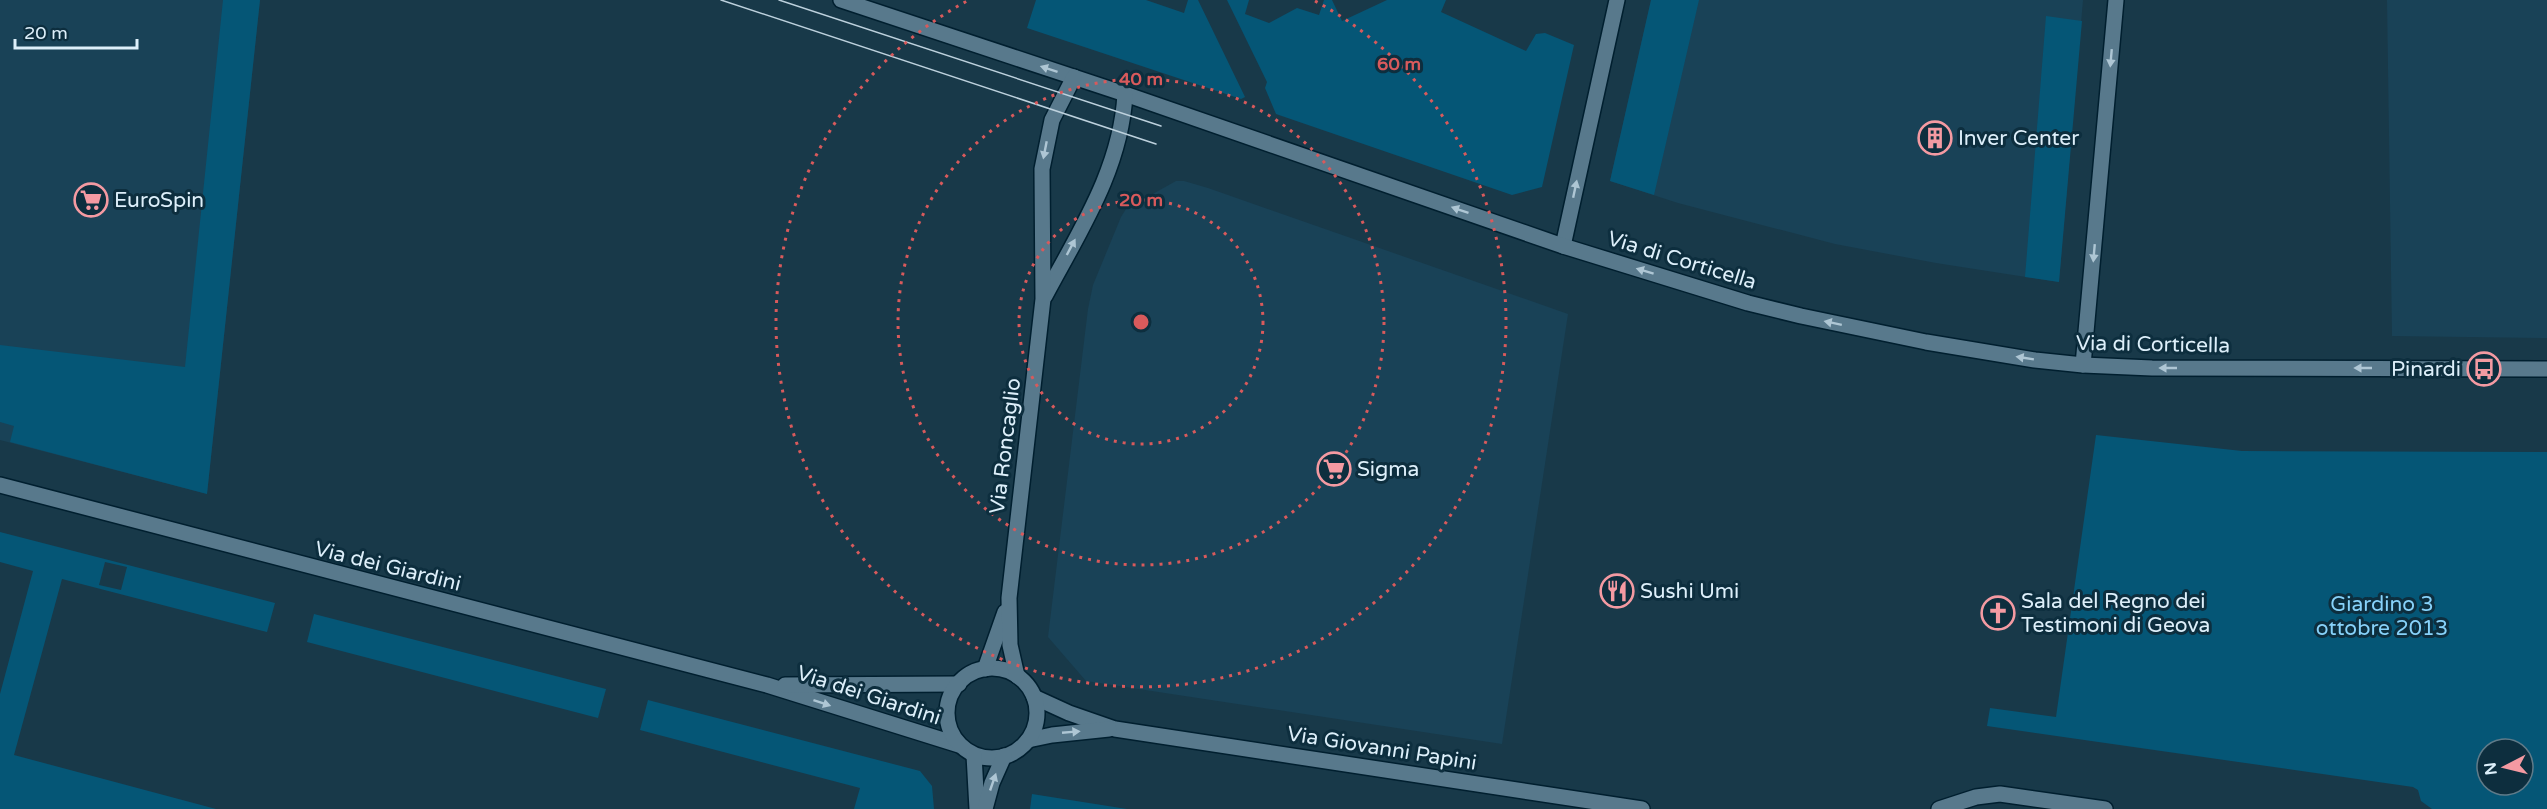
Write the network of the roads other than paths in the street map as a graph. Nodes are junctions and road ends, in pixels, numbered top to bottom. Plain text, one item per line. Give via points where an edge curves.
1 (841, 0) edge
2 (1617, 0) edge
3 (2116, 0) edge
4 (1074, 77) junction
5 (1125, 94) junction
6 (1563, 246) junction
7 (1043, 299) junction
8 (2083, 365) junction
9 (2547, 369) edge
10 (0, 485) edge
11 (1009, 598) junction
12 (985, 669) junction
13 (1017, 676) junction
14 (959, 684) junction
15 (766, 685) junction
16 (1034, 697) junction
17 (1115, 729) junction
18 (1028, 740) junction
19 (959, 745) junction
20 (974, 755) junction
21 (1004, 756) junction
22 (977, 809) edge
23 (985, 809) edge
24 (1642, 809) edge
25 (1939, 809) edge
26 (2105, 809) edge

4 -> 1 street, Via di Corticella
6 -> 2 street
3 -> 8 street
4 - 5 street, Via di Corticella
4 -> 7 street, Via Roncaglio via 1056,110 1044,155
6 -> 5 street, Via di Corticella
7 -> 5 street, Via Roncaglio via 1107,176 1124,114
8 -> 6 street, Via di Corticella via 1926,342 1800,316
7 - 11 street, Via Roncaglio
9 -> 8 street, Via di Corticella
10 - 15 street, Via dei Giardini
11 - 12 street, Via Roncaglio
11 - 13 street, Via Roncaglio via 1010,645
12 - 13 street
12 - 14 street
13 - 16 street
14 - 15 street, Via dei Giardini
14 - 19 street via 948,702 948,717
15 -> 19 street, Via dei Giardini
16 - 17 street, Via Giovanni Papini
16 - 18 street via 1036,718
18 -> 17 street, Via Giovanni Papini
17 - 24 street, Via Giovanni Papini
18 - 21 street
19 - 20 street
20 - 21 street
20 - 22 street
23 -> 21 street
25 - 26 street via 1976,796 2000,794

